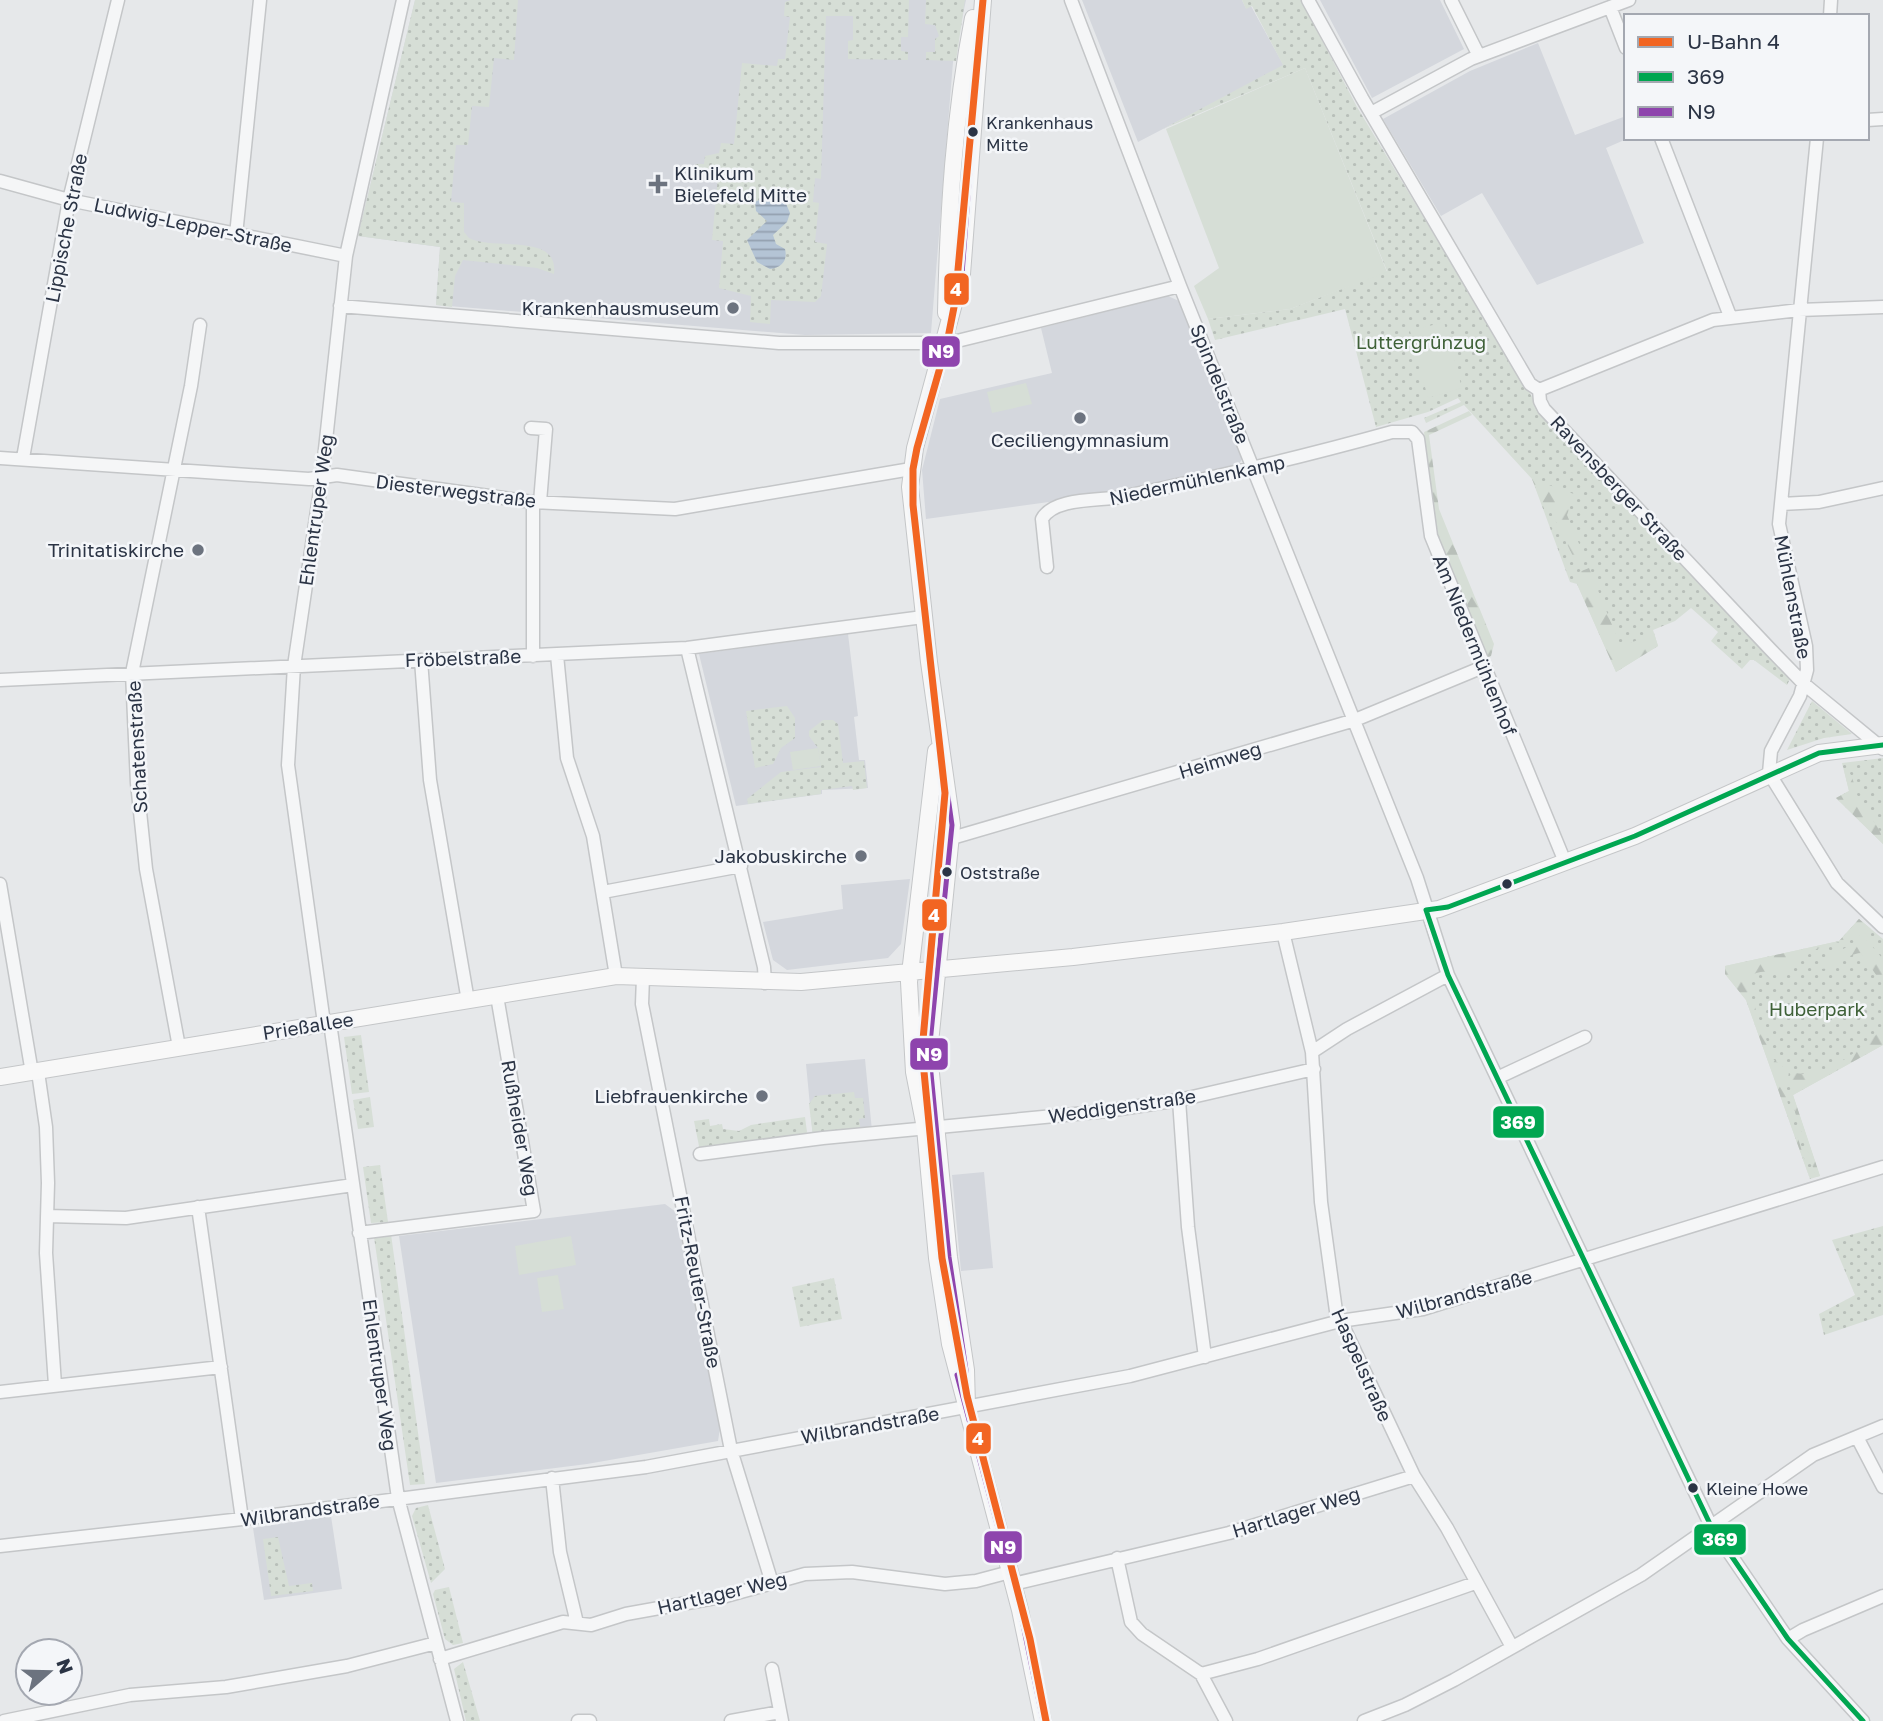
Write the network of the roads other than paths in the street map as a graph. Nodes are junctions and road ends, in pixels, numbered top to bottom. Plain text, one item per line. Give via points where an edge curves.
1 (118, 0) edge
2 (260, 0) edge
3 (403, 0) edge
4 (975, 0) edge
5 (983, 0) edge
6 (1071, 0) edge
7 (1308, 0) edge
8 (1451, 0) edge
9 (1629, 0) edge
10 (1610, 7) junction
11 (1624, 43) edge
12 (1479, 56) junction
13 (1371, 113) junction
14 (1662, 140) edge
15 (1817, 140) edge
16 (0, 181) edge
17 (69, 200) junction
18 (236, 235) junction
19 (346, 256) junction
20 (1180, 286) junction
21 (340, 306) junction
22 (1883, 307) edge
23 (1799, 310) junction
24 (1730, 316) junction
25 (200, 325) dead end
26 (944, 343) junction
27 (1539, 390) junction
28 (531, 428) dead end
29 (1402, 430) joint
30 (0, 458) edge
31 (23, 458) junction
32 (911, 468) junction
33 (173, 470) junction
34 (1255, 470) junction
35 (321, 477) junction
36 (1883, 488) edge
37 (537, 502) junction
38 (1781, 504) junction
39 (1047, 567) dead end
40 (923, 617) junction
41 (687, 648) junction
42 (557, 655) junction
43 (533, 656) junction
44 (421, 660) junction
45 (294, 666) junction
46 (1483, 667) junction
47 (132, 673) junction
48 (0, 680) edge
49 (1804, 684) junction
50 (936, 717) junction
51 (1355, 720) junction
52 (1881, 747) edge
53 (1769, 773) junction
54 (952, 838) junction
55 (1565, 862) junction
56 (741, 866) junction
57 (0, 884) edge
58 (603, 892) junction
59 (1426, 911) junction
60 (1883, 927) edge
61 (1283, 932) junction
62 (936, 970) junction
63 (910, 971) junction
64 (1448, 975) junction
65 (615, 976) junction
66 (643, 977) junction
67 (765, 983) junction
68 (497, 996) junction
69 (468, 1001) junction
70 (327, 1023) junction
71 (1585, 1037) dead end
72 (179, 1047) junction
73 (1312, 1052) junction
74 (1314, 1069) junction
75 (35, 1072) junction
76 (0, 1077) edge
77 (1497, 1078) junction
78 (1179, 1100) junction
79 (929, 1128) junction
80 (700, 1154) dead end
81 (1883, 1167) edge
82 (353, 1185) junction
83 (198, 1207) junction
84 (47, 1216) junction
85 (359, 1233) junction
86 (1583, 1259) junction
87 (1340, 1321) junction
88 (1205, 1357) junction
89 (221, 1367) junction
90 (55, 1385) junction
91 (0, 1392) edge
92 (967, 1407) junction
93 (1883, 1426) edge
94 (1857, 1437) junction
95 (731, 1450) junction
96 (1414, 1476) junction
97 (552, 1478) junction
98 (1883, 1487) edge
99 (398, 1497) junction
100 (242, 1519) junction
101 (1711, 1526) junction
102 (0, 1546) edge
103 (1117, 1558) junction
104 (1012, 1578) junction
105 (772, 1583) junction
106 (1475, 1583) junction
107 (1883, 1596) edge
108 (577, 1623) junction
109 (1788, 1639) junction
110 (436, 1643) junction
111 (1513, 1647) junction
112 (440, 1659) junction
113 (772, 1669) dead end
114 (1201, 1674) junction
115 (781, 1716) edge
116 (4, 1721) edge
117 (457, 1721) edge
118 (578, 1721) edge
119 (590, 1721) edge
120 (731, 1721) edge
121 (1043, 1721) edge
122 (1226, 1721) edge
123 (1364, 1721) edge
124 (1863, 1721) edge

1 - 17 street, Lippische Straße
2 - 18 street
3 - 19 street, Ehlentruper Weg
4 - 26 street via 960,93
5 - 26 street via 962,274
6 - 20 street, Spindelstraße
7 - 13 street, Ravensberger Straße
8 - 12 street
9 - 10 street
10 - 11 street
10 - 12 street
12 - 13 street
13 - 27 street, Ravensberger Straße via 1530,384
14 - 24 street
15 - 23 street, Mühlenstraße
16 - 17 street, Ludwig-Lepper-Straße
17 - 18 street, Ludwig-Lepper-Straße
17 - 31 street, Lippische Straße
18 - 19 street, Ludwig-Lepper-Straße
19 - 21 street, Ehlentruper Weg
20 - 26 street
20 - 34 street, Spindelstraße
21 - 26 street via 821,346
21 - 35 street, Ehlentruper Weg
22 - 23 street
23 - 24 street
23 - 38 street, Mühlenstraße
24 - 27 street via 1676,332
25 - 33 street, Schatenstraße
26 - 32 street
27 - 49 street, Ravensberger Straße via 1544,408
28 - 37 street via 546,429
29 - 34 street, Niedermühlenkamp
29 - 46 street, Am Niedermühlenhof via 1418,439 1431,536
30 - 31 street, Diesterwegstraße
31 - 33 street, Diesterwegstraße
32 - 37 street, Diesterwegstraße via 675,509
32 - 40 street via 910,505
33 - 35 street, Diesterwegstraße
33 - 47 street, Schatenstraße
34 - 39 street, Niedermühlenkamp via 1055,506 1042,519
34 - 51 street, Spindelstraße
35 - 37 street, Diesterwegstraße via 337,475
35 - 45 street, Ehlentruper Weg
36 - 38 street via 1819,502
37 - 43 street
38 - 49 street, Mühlenstraße via 1779,524 1805,646
40 - 41 street, Fröbelstraße
40 - 50 street
41 - 42 street, Fröbelstraße
41 - 56 street
42 - 43 street, Fröbelstraße
42 - 58 street via 566,758 593,836
43 - 44 street, Fröbelstraße
44 - 45 street, Fröbelstraße
44 - 69 street via 430,780
45 - 47 street, Fröbelstraße
45 - 70 street, Ehlentruper Weg via 288,765
46 - 51 street, Heimweg
46 - 55 street, Am Niedermühlenhof
47 - 48 street, Fröbelstraße
47 - 72 street, Schatenstraße via 146,869
49 - 52 street, Ravensberger Straße
49 - 53 street, Mühlenstraße via 1771,751
50 - 54 street
50 - 63 street via 932,793
51 - 54 street, Heimweg
51 - 59 street, Spindelstraße
52 - 53 street via 1819,753
53 - 55 street via 1635,836
53 - 60 street via 1837,883
54 - 62 street
55 - 59 street via 1448,907
56 - 58 street
56 - 67 street
57 - 75 street
58 - 65 street
59 - 61 street
59 - 64 street, Spindelstraße
61 - 62 street
61 - 73 street, Haspelstraße
62 - 63 street
62 - 79 street via 929,1039
63 - 67 street
63 - 79 street via 912,1049
64 - 73 street
64 - 77 street, Spindelstraße
65 - 66 street
65 - 68 street, Prießallee
66 - 67 street
66 - 95 street, Fritz-Reuter-Straße via 642,1004
68 - 69 street, Prießallee
68 - 85 street, Rußheider Weg via 534,1211
69 - 70 street, Prießallee
70 - 72 street, Prießallee
70 - 82 street, Ehlentruper Weg
71 - 77 street
72 - 75 street, Prießallee
73 - 74 street, Haspelstraße
74 - 78 street, Weddigenstraße
74 - 87 street, Haspelstraße via 1323,1224
75 - 76 street, Prießallee
75 - 84 street via 46,1127
77 - 86 street, Spindelstraße
78 - 79 street, Weddigenstraße
78 - 88 street via 1188,1227
79 - 80 street, Weddigenstraße
79 - 92 street via 966,1370
81 - 86 street, Wilbrandstraße
82 - 83 street
82 - 85 street, Ehlentruper Weg
83 - 84 street via 126,1218
83 - 89 street
84 - 90 street via 47,1292
85 - 99 street, Ehlentruper Weg
86 - 87 street, Wilbrandstraße via 1423,1309
86 - 101 street, Spindelstraße
87 - 88 street, Wilbrandstraße
87 - 96 street, Haspelstraße
88 - 92 street, Wilbrandstraße
89 - 90 street
89 - 100 street
90 - 91 street
92 - 95 street, Wilbrandstraße
92 - 104 street
93 - 94 street
94 - 98 street
94 - 101 street via 1813,1455
95 - 97 street, Wilbrandstraße
95 - 105 street, Fritz-Reuter-Straße
96 - 103 street, Hartlager Weg via 1229,1533
96 - 106 street, Haspelstraße
97 - 99 street, Wilbrandstraße
97 - 108 street via 560,1552
99 - 100 street, Wilbrandstraße
99 - 110 street, Ehlentruper Weg
100 - 102 street, Wilbrandstraße
101 - 109 street, Spindelstraße
101 - 111 street via 1642,1575
103 - 104 street, Hartlager Weg
103 - 114 street via 1131,1622
104 - 105 street, Hartlager Weg via 945,1584 828,1571
104 - 121 street
105 - 108 street, Hartlager Weg via 591,1625
106 - 111 street, Haspelstraße
106 - 114 street via 1258,1659
107 - 109 street
108 - 112 street, Hartlager Weg via 564,1622
109 - 124 street, Spindelstraße
110 - 112 street, Ehlentruper Weg
110 - 116 street via 347,1666 226,1687 130,1695
111 - 123 street via 1405,1705
112 - 117 street, Ehlentruper Weg
113 - 115 street
114 - 122 street
115 - 120 street
118 - 119 street

